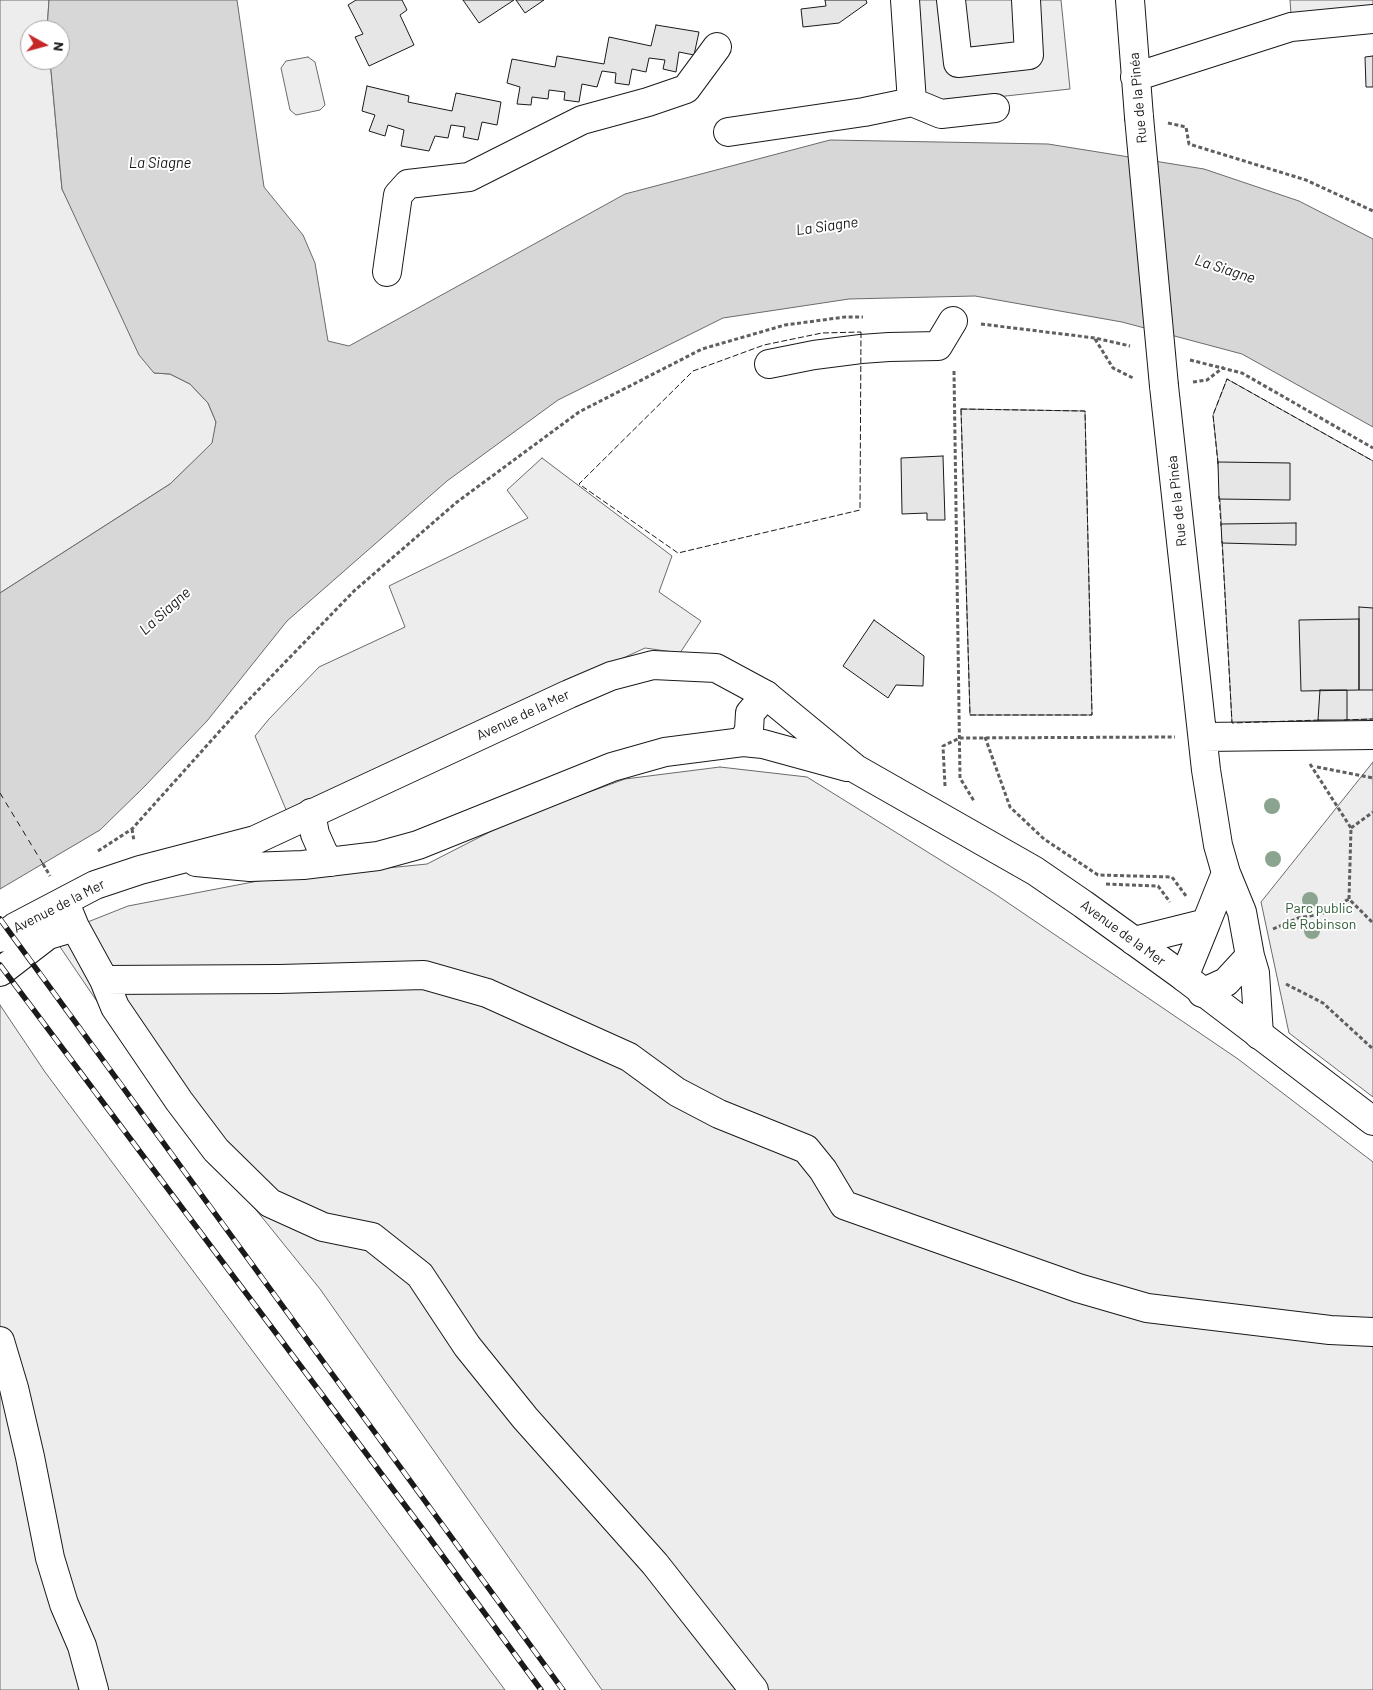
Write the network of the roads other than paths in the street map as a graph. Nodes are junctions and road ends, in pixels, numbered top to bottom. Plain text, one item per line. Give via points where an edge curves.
1 (905, 0) edge
2 (951, 0) edge
3 (1026, 0) edge
4 (1130, 0) edge
5 (1373, 19) edge
6 (717, 47) dead end
7 (1135, 77) junction
8 (912, 102) junction
9 (995, 108) dead end
10 (728, 132) dead end
11 (387, 272) dead end
12 (953, 320) dead end
13 (769, 364) dead end
14 (766, 695) junction
15 (1373, 735) edge
16 (1203, 737) junction
17 (742, 742) junction
18 (856, 769) junction
19 (311, 813) junction
20 (176, 860) junction
21 (330, 862) junction
22 (1226, 873) junction
23 (64, 902) junction
24 (1206, 923) junction
25 (75, 926) junction
26 (0, 938) edge
27 (1134, 942) junction
28 (1249, 948) junction
29 (0, 972) edge
30 (104, 980) junction
31 (1193, 985) junction
32 (1260, 1035) junction
33 (1373, 1122) edge
34 (1373, 1332) edge
35 (0, 1341) edge
36 (94, 1690) edge
37 (754, 1690) edge

1 - 8 main road
2 - 3 main road via 958,63 1029,55
4 - 7 main road, Rue de la Pinéa
5 - 7 main road via 1291,27
6 - 11 main road via 686,89 582,120 469,177 408,184 398,195
7 - 16 main road, Rue de la Pinéa, bridge via 1164,386
8 - 9 main road via 941,114
8 - 10 main road
12 - 13 main road via 938,346 861,349
14 - 17 main road via 750,713 748,730
14 - 18 main road, Avenue de la Mer
14 - 19 main road, Avenue de la Mer via 716,668 653,665 628,671 569,694
15 - 16 main road
16 - 22 main road, Rue de la Pinéa via 1218,845
17 - 18 main road, Avenue de la Mer via 763,744
17 - 21 main road, Avenue de la Mer via 665,752 612,767 418,845 378,856
18 - 27 main road, Avenue de la Mer via 1035,871
19 - 20 main road, Avenue de la Mer via 255,840
19 - 21 main road via 315,834
20 - 21 main road, Avenue de la Mer via 250,867
20 - 23 main road, Avenue de la Mer via 95,886
22 - 24 main road
22 - 28 main road, Rue de la Pinéa via 1242,912
23 - 25 main road
23 - 26 main road, Avenue de la Mer
24 - 27 main road
24 - 31 main road
25 - 29 main road via 48,935
25 - 30 main road
27 - 31 main road, Avenue de la Mer
28 - 31 main road via 1226,982
28 - 32 main road, Rue de la Pinéa via 1255,973
30 - 34 main road via 424,975 487,992 629,1057 677,1092 719,1114 806,1149 844,1204 1078,1288 1147,1308 1330,1330
30 - 37 main road via 115,1007 179,1101 216,1150 270,1203 323,1227 372,1237 420,1275 467,1346 525,1418 655,1564
31 - 32 main road, Avenue de la Mer
32 - 33 main road, Avenue de la Mer
35 - 36 main road via 30,1457 50,1558 64,1604 82,1646

